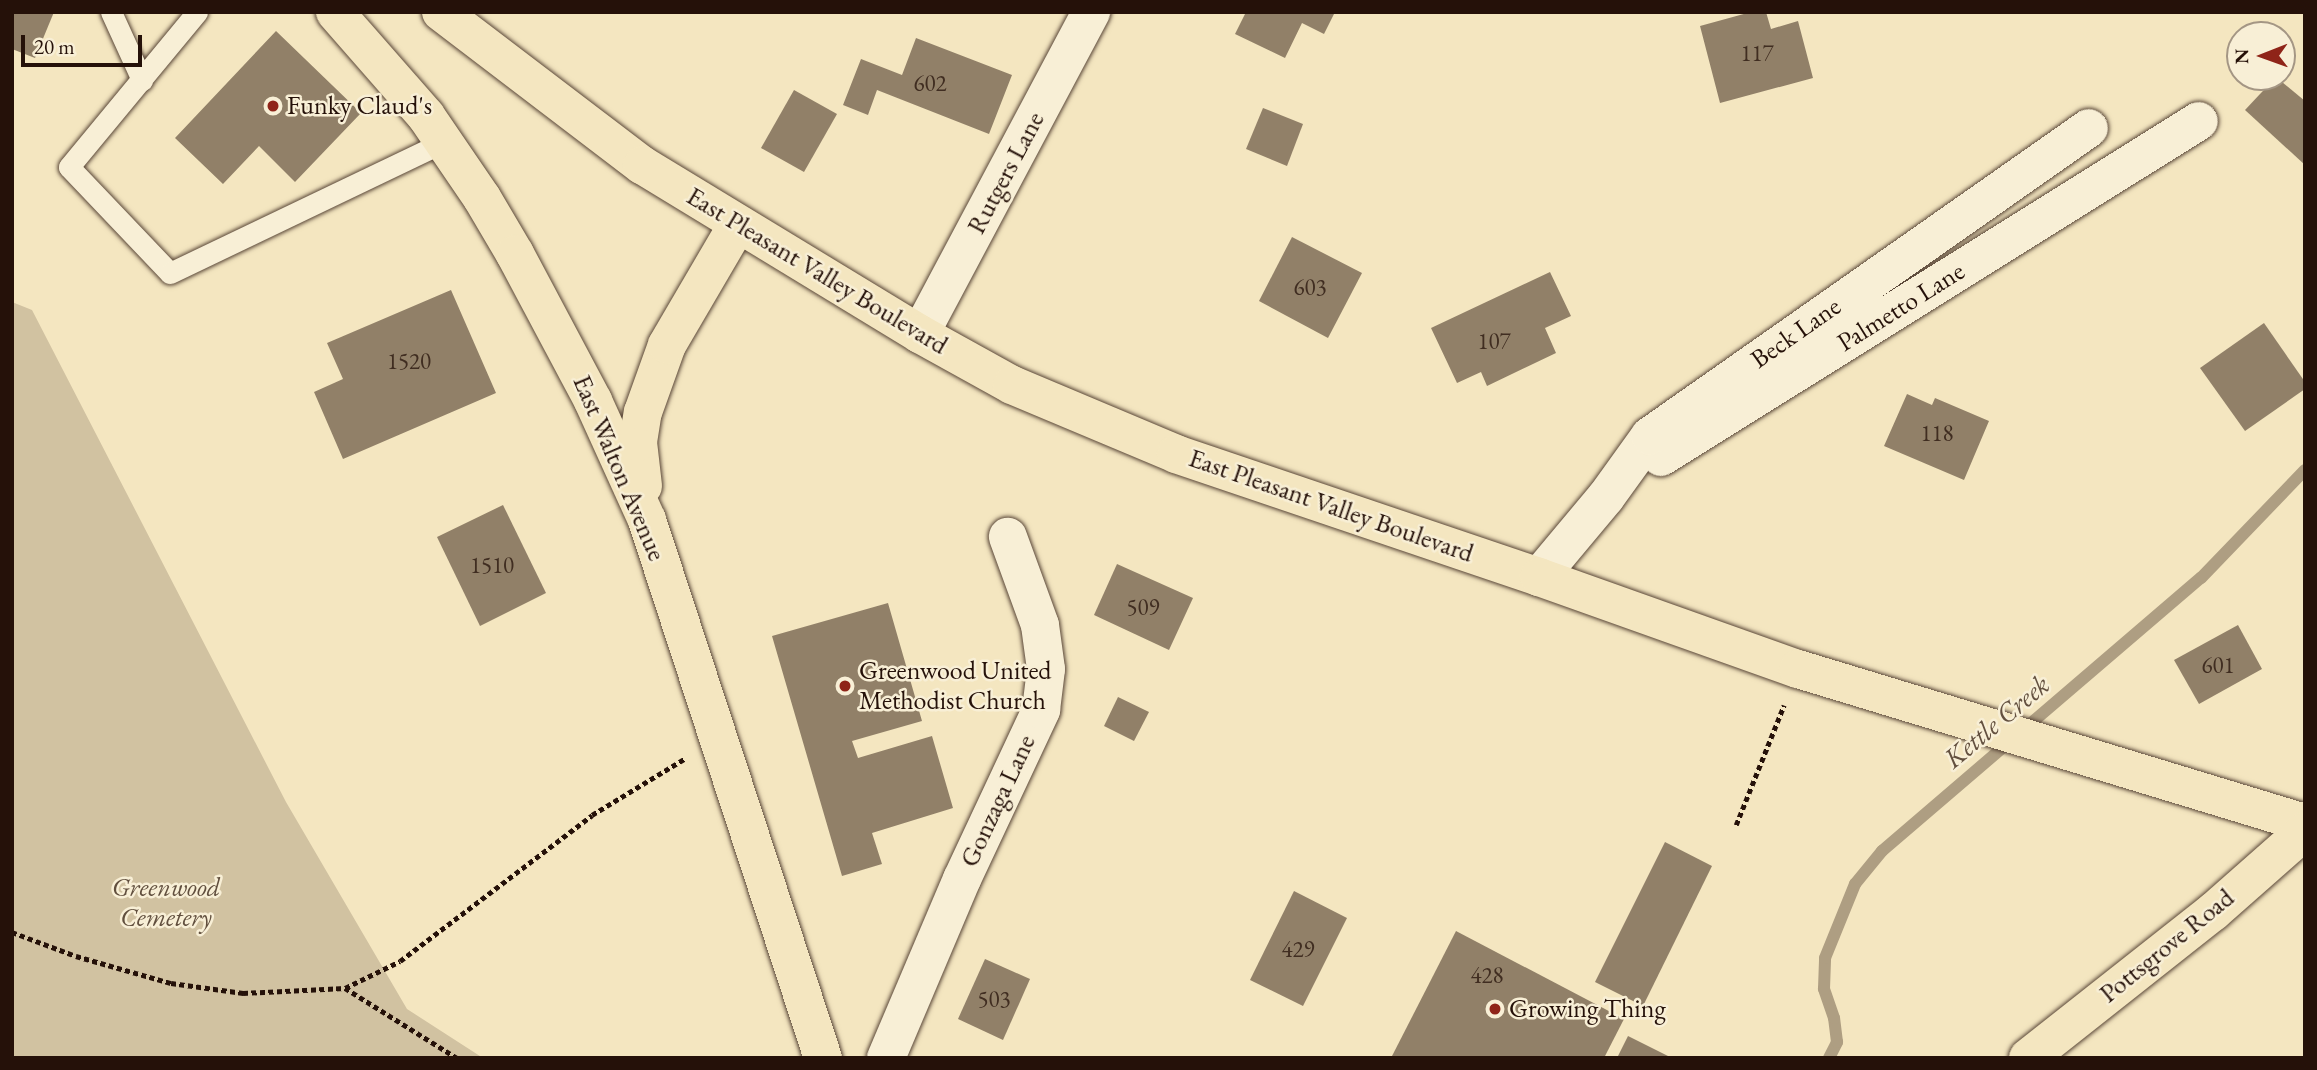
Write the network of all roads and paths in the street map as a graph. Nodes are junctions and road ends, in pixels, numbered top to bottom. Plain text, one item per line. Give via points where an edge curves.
1 (111, 12) edge
2 (197, 12) edge
3 (335, 12) edge
4 (441, 12) edge
5 (1091, 12) edge
6 (142, 80) junction
7 (2199, 121) dead end
8 (2089, 128) dead end
9 (444, 142) junction
10 (737, 225) junction
11 (920, 334) junction
12 (1605, 497) junction
13 (647, 520) junction
14 (1008, 537) dead end
15 (1539, 577) junction
16 (1798, 669) junction
17 (720, 743) junction
18 (2305, 823) edge
19 (1736, 825) dead end
20 (2305, 831) edge
21 (12, 932) edge
22 (345, 988) junction
23 (457, 1058) edge
24 (823, 1058) edge
25 (886, 1058) edge
26 (2028, 1058) edge

1 - 6 lane
2 - 6 lane
3 - 9 main road, East Walton Avenue via 385,65
4 - 10 main road, East Pleasant Valley Boulevard via 622,150
5 - 11 street, Rutgers Lane
6 - 9 lane via 69,167 170,273
7 - 12 street, Palmetto Lane via 1654,461
8 - 12 street, Beck Lane via 1650,436
9 - 13 main road, East Walton Avenue via 515,254 593,401
10 - 11 main road, East Pleasant Valley Boulevard
10 - 13 main road via 667,345 643,412 638,442
11 - 15 main road, East Pleasant Valley Boulevard via 1012,385 1176,454
12 - 15 street, Beck Lane
13 - 17 main road, East Walton Avenue
14 - 25 street, Gonzaga Lane via 1040,625 1046,669 1041,710
15 - 16 main road, East Pleasant Valley Boulevard
16 - 18 main road, East Pleasant Valley Boulevard
16 - 19 path
17 - 22 path via 662,770 593,815 400,961
17 - 24 main road, East Walton Avenue
20 - 26 main road, Pottsgrove Road via 2213,912
21 - 22 path via 76,956 171,982 243,993
22 - 23 path

